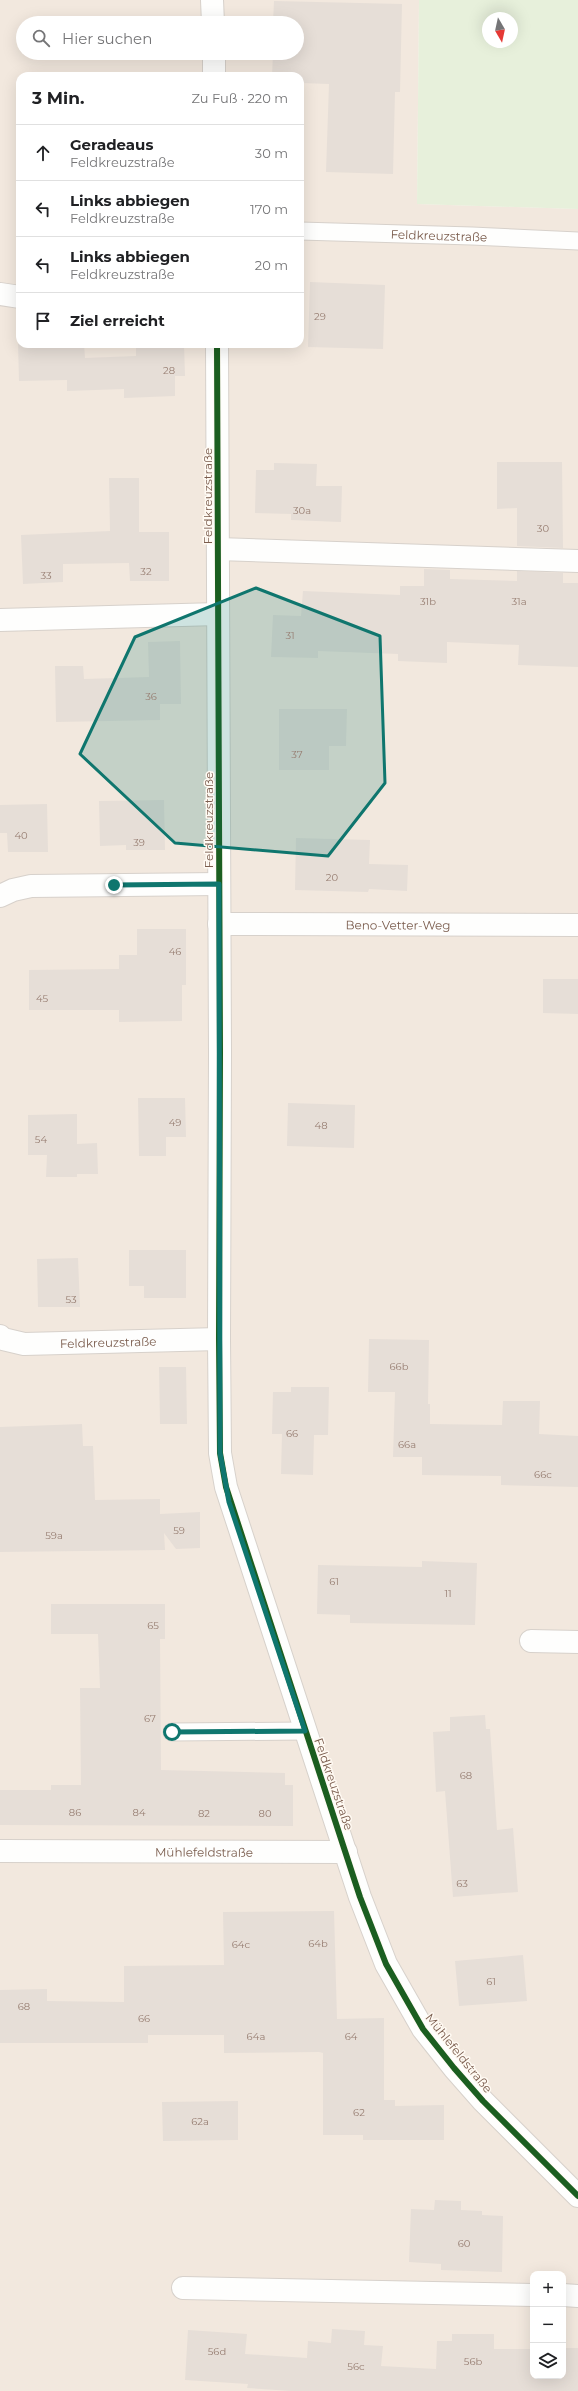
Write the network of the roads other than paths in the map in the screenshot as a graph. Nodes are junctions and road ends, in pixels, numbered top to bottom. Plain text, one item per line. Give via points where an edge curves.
1 (212, 0) edge
2 (213, 16) edge
3 (214, 60) edge
4 (214, 72) edge
5 (304, 231) edge
6 (578, 242) edge
7 (0, 294) edge
8 (16, 296) edge
9 (217, 348) edge
10 (218, 549) junction
11 (578, 561) edge
12 (218, 614) junction
13 (0, 620) edge
14 (219, 884) junction
15 (0, 896) edge
16 (219, 924) junction
17 (578, 925) edge
18 (0, 1336) edge
19 (218, 1339) junction
20 (531, 1641) dead end
21 (578, 1642) edge
22 (305, 1731) junction
23 (172, 1732) dead end
24 (0, 1851) edge
25 (346, 1852) junction
26 (578, 2196) edge
27 (183, 2288) dead end
28 (530, 2294) edge
29 (566, 2295) edge
30 (578, 2296) edge

1 - 2 street
3 - 4 street
5 - 6 lane, Feldkreuzstraße
7 - 8 street
9 - 10 street, Feldkreuzstraße
10 - 11 street, Feldkreuzstraße
10 - 12 street, Feldkreuzstraße
12 - 13 street
12 - 14 street, Feldkreuzstraße
14 - 15 street, Feldkreuzstraße via 31,886
14 - 16 street, Feldkreuzstraße
16 - 17 street, Beno-Vetter-Weg
16 - 19 street, Feldkreuzstraße
18 - 19 street, Feldkreuzstraße via 3,1340 24,1344
19 - 22 street, Feldkreuzstraße via 220,1453 226,1487
20 - 21 street
22 - 23 lane, Feldkreuzstraße
22 - 25 street, Feldkreuzstraße
24 - 25 street, Mühlefeldstraße
25 - 26 street, Mühlefeldstraße via 376,1939 398,1986 423,2029 483,2101
27 - 28 street
29 - 30 street

